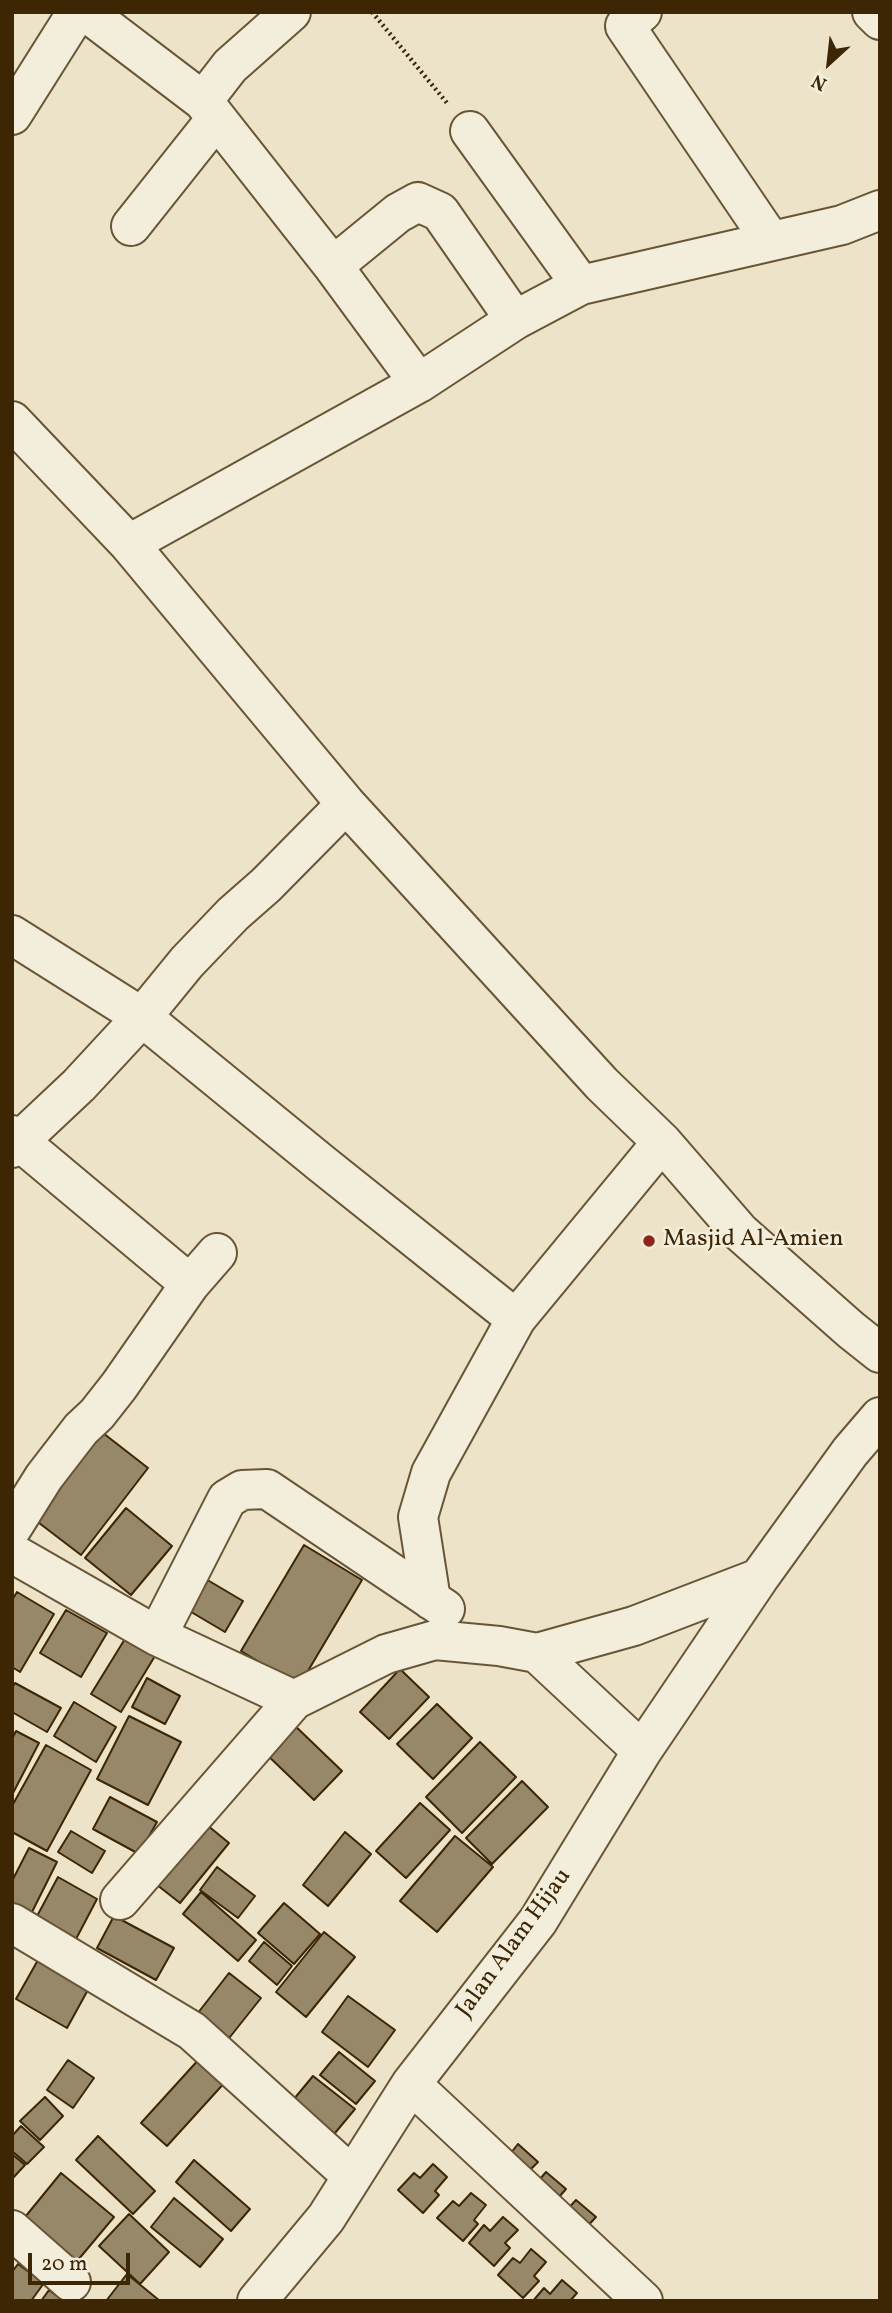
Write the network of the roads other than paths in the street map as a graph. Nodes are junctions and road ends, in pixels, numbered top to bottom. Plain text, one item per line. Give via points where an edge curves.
1 (77, 12) edge
2 (86, 12) edge
3 (291, 12) edge
4 (642, 12) edge
5 (872, 12) edge
6 (880, 20) edge
7 (209, 110) junction
8 (12, 115) edge
9 (470, 131) road end
10 (880, 210) edge
11 (131, 226) dead end
12 (771, 241) junction
13 (333, 265) junction
14 (580, 285) junction
15 (515, 320) junction
16 (419, 383) junction
17 (16, 433) edge
18 (129, 544) junction
19 (346, 804) junction
20 (12, 935) edge
21 (142, 1017) junction
22 (15, 1141) edge
23 (662, 1142) junction
24 (217, 1252) dead end
25 (190, 1283) junction
26 (516, 1319) junction
27 (880, 1353) edge
28 (880, 1417) edge
29 (12, 1528) edge
30 (12, 1553) edge
31 (759, 1578) junction
32 (431, 1600) junction
33 (157, 1636) junction
34 (499, 1646) junction
35 (537, 1653) junction
36 (294, 1700) junction
37 (642, 1751) junction
38 (120, 1900) dead end
39 (12, 1923) edge
40 (411, 2084) junction
41 (352, 2176) junction
42 (12, 2230) edge
43 (71, 2282) dead end
44 (257, 2301) edge
45 (643, 2301) edge

1 - 8 street
2 - 7 street
3 - 7 street via 230,66
4 - 12 street via 625,26
5 - 6 street
7 - 11 street
7 - 13 street
9 - 14 street
10 - 12 street via 842,225
12 - 14 street
13 - 15 street via 418,202 440,212
13 - 16 street
14 - 15 street
15 - 16 street
16 - 18 street
17 - 18 street
18 - 19 street
19 - 21 street via 187,962
19 - 23 street via 602,1084
20 - 21 street
21 - 22 street via 79,1085
21 - 26 street
22 - 25 street
23 - 26 street
23 - 27 street via 740,1232
24 - 25 street
25 - 29 street via 119,1386 44,1477
26 - 32 street via 430,1473 418,1517
28 - 31 street, Jalan Alam Hijau
30 - 33 street
31 - 35 street via 634,1626
31 - 37 street, Jalan Alam Hijau
32 - 33 street via 267,1489 242,1490 227,1499
32 - 34 street
33 - 36 street
34 - 35 street
34 - 36 street via 435,1640 386,1654
35 - 37 street
36 - 38 street
37 - 40 street, Jalan Alam Hijau via 538,1921
39 - 41 street via 192,2031
40 - 41 street, Jalan Alam Hijau
40 - 45 street
41 - 44 street, Jalan Alam Hijau via 326,2218
42 - 43 street

